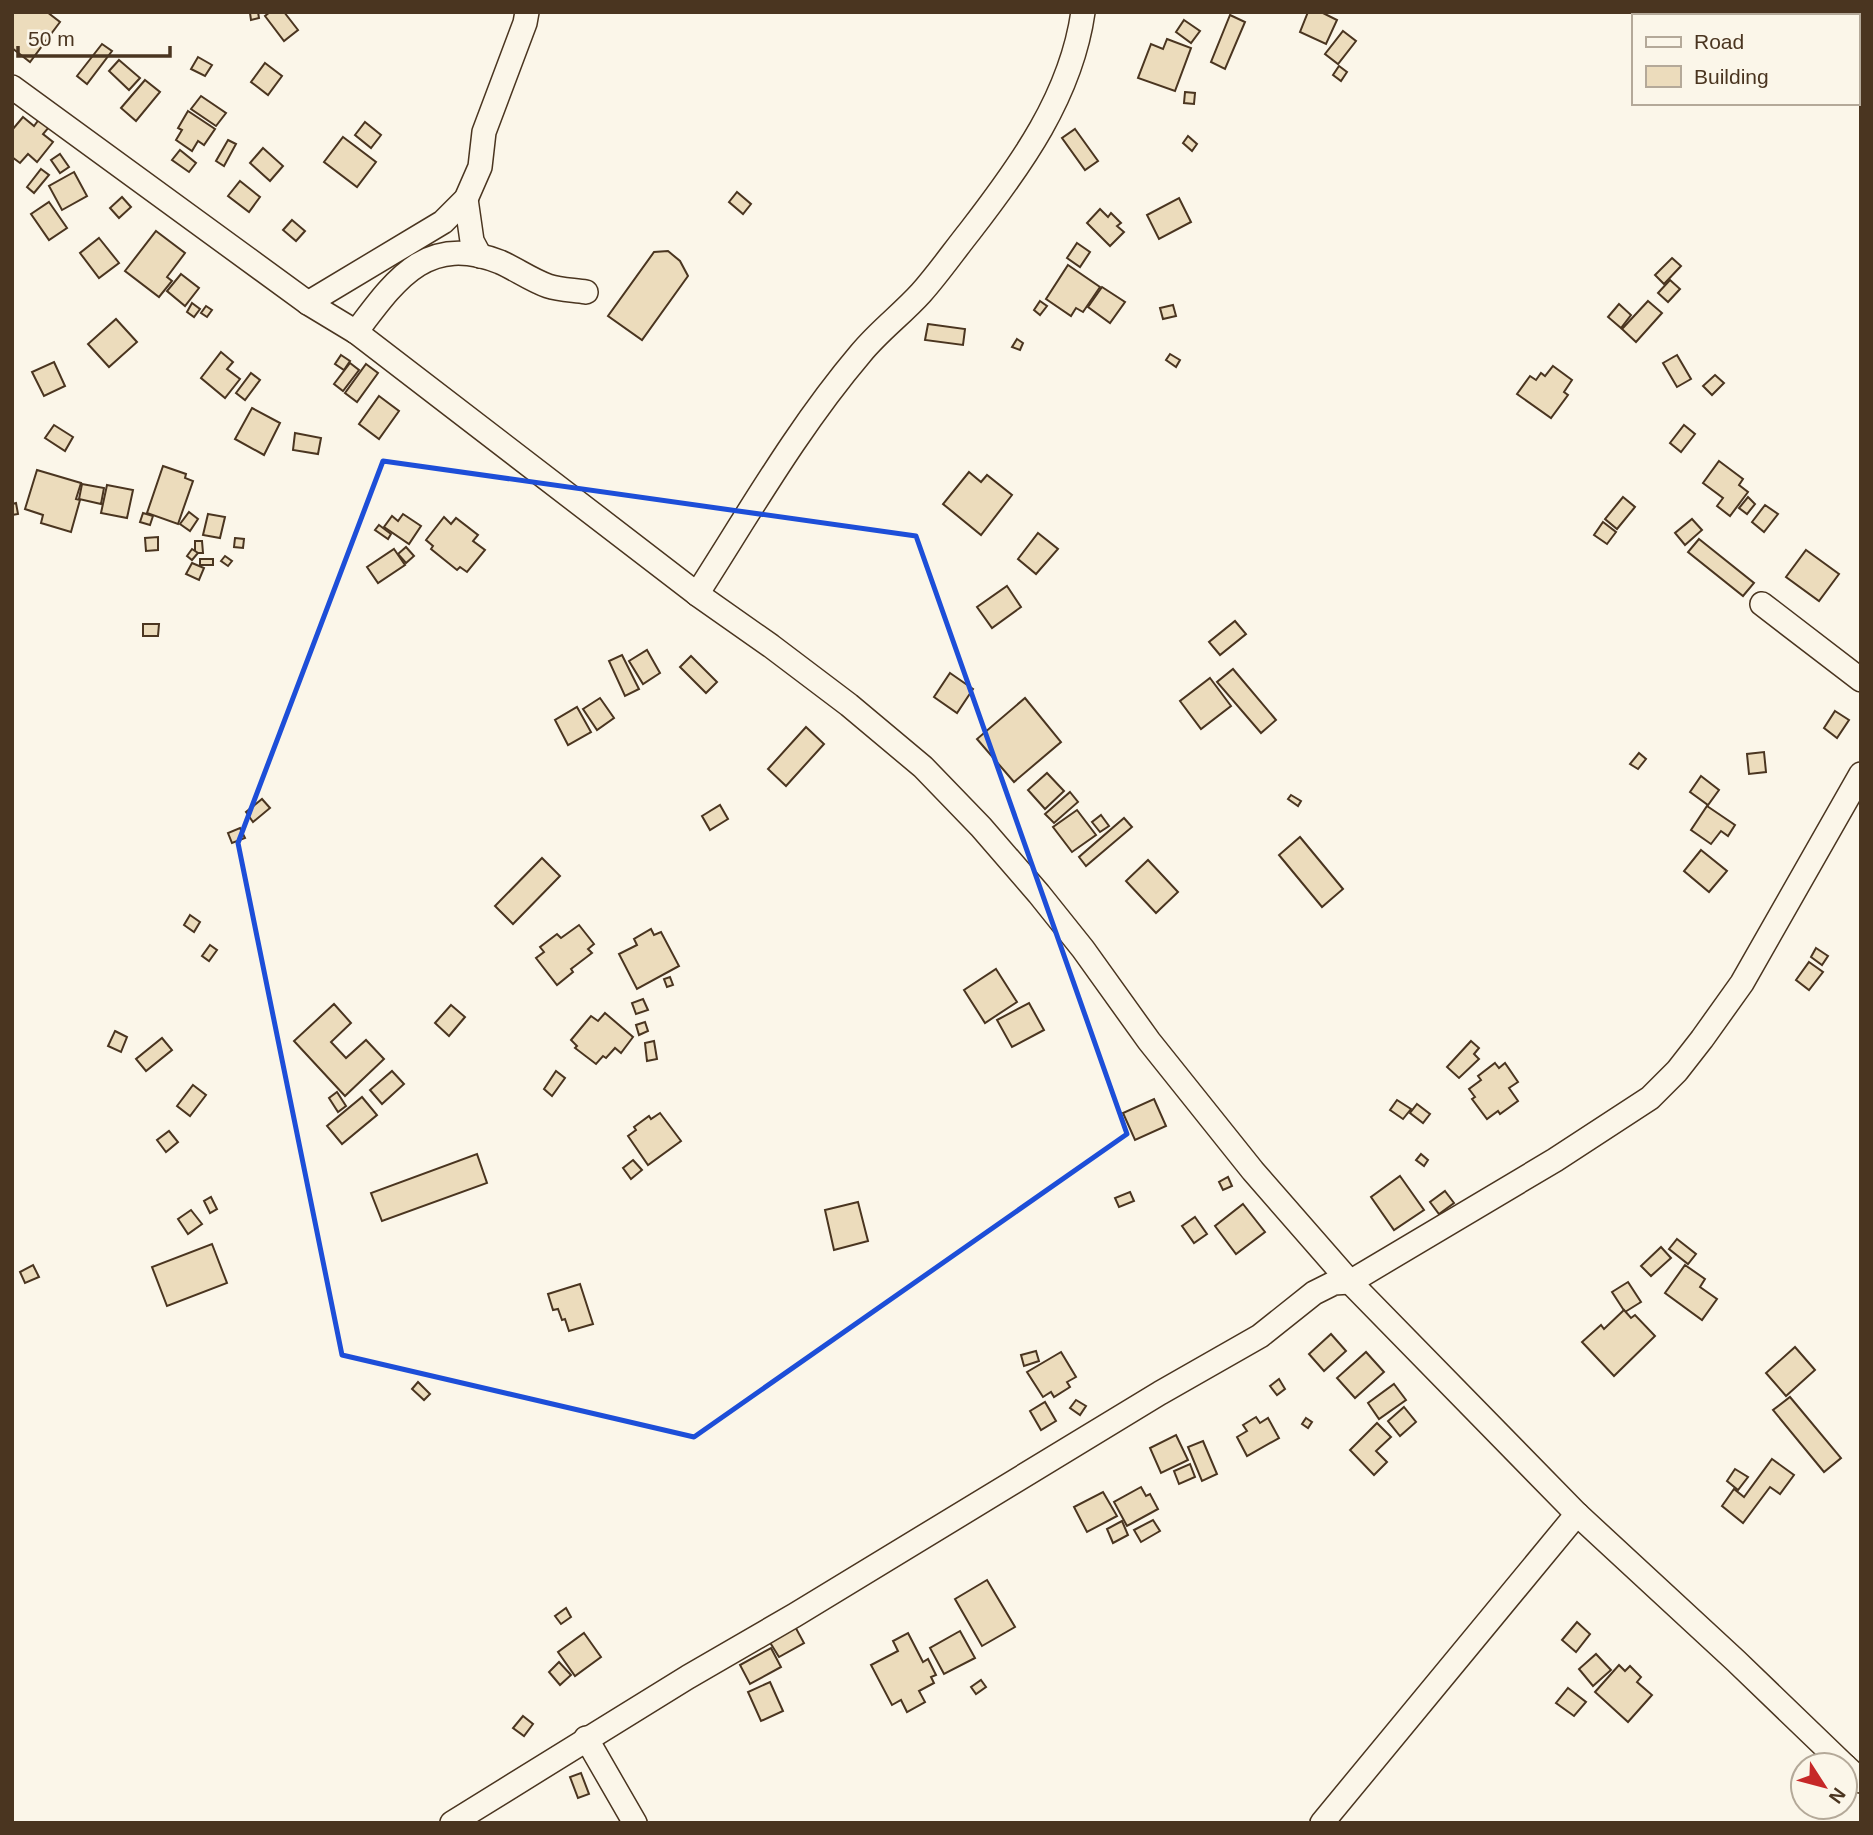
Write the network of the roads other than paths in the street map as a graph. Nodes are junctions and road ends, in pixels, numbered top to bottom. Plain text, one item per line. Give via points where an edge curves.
1 (527, 12) edge
2 (1083, 12) edge
3 (12, 87) edge
4 (466, 199) junction
5 (480, 256) junction
6 (586, 292) dead end
7 (309, 303) junction
8 (356, 332) junction
9 (697, 594) junction
10 (1762, 604) dead end
11 (1861, 680) edge
12 (1861, 774) edge
13 (1350, 1282) junction
14 (1577, 1514) junction
15 (586, 1738) junction
16 (1828, 1751) edge
17 (452, 1823) edge
18 (635, 1823) edge
19 (1322, 1823) edge

1 - 4 street via 484,132 480,167
2 - 9 street via 1065,82 1014,174 921,293 861,352 795,442
3 - 7 street
4 - 5 street via 472,241
4 - 7 street via 443,222
5 - 6 street via 551,287
5 - 8 street via 460,251 420,262 379,301
7 - 8 street
8 - 9 street
9 - 13 street via 849,705 923,767 981,827 1083,949 1149,1041 1253,1171
10 - 11 street
12 - 13 street via 1742,982 1694,1050 1650,1098
13 - 14 street
13 - 15 street via 1334,1283 1314,1293 1260,1335
14 - 16 street
14 - 19 street
15 - 17 street
15 - 18 street

